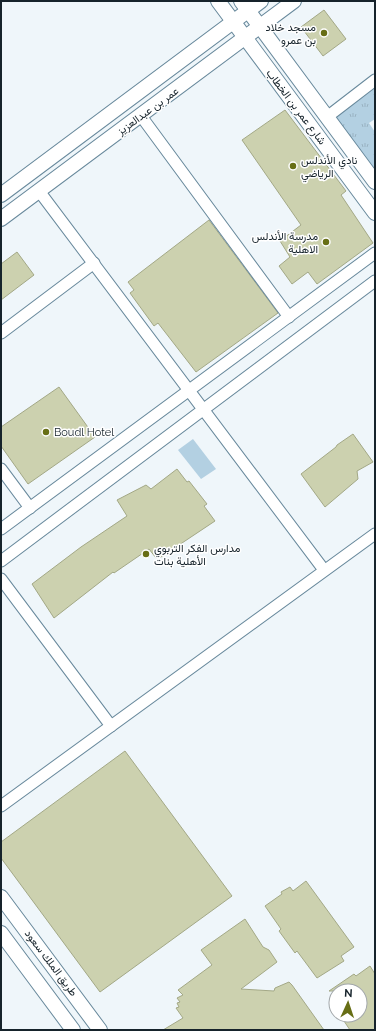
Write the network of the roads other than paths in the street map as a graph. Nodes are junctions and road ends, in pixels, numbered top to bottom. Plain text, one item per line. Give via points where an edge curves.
1 (218, 1) edge
2 (261, 1) edge
3 (294, 1) edge
4 (244, 6) edge
5 (233, 22) junction
6 (260, 27) junction
7 (246, 38) junction
8 (375, 80) edge
9 (141, 116) junction
10 (327, 117) junction
11 (375, 182) edge
12 (39, 191) junction
13 (1, 195) edge
14 (375, 213) edge
15 (1, 219) edge
16 (375, 253) edge
17 (94, 263) junction
18 (375, 281) edge
19 (289, 317) junction
20 (1, 333) edge
21 (189, 391) junction
22 (204, 410) junction
23 (1, 469) edge
24 (30, 508) junction
25 (1, 529) edge
26 (375, 534) edge
27 (1, 561) edge
28 (324, 570) junction
29 (1, 579) edge
30 (111, 726) junction
31 (1, 806) edge
32 (1, 897) edge
33 (1, 933) edge
34 (73, 1030) edge
35 (100, 1030) edge

1 - 5 street, شارع عمر بن الخطاب
2 - 4 street, عمر بن عبدالعزيز
3 - 6 street, عمر بن عبدالعزيز
4 - 5 street, عمر بن عبدالعزيز
4 - 6 street, شارع عمر بن الخطاب
5 - 7 street, شارع عمر بن الخطاب
5 - 13 street, عمر بن عبدالعزيز
6 - 7 street, عمر بن عبدالعزيز
6 - 10 street, شارع عمر بن الخطاب
7 - 9 street, عمر بن عبدالعزيز
7 - 14 street, شارع عمر بن الخطاب
8 - 10 street
9 - 12 street, عمر بن عبدالعزيز
9 - 19 street
10 - 11 street, شارع عمر بن الخطاب
12 - 15 street, عمر بن عبدالعزيز
12 - 17 street
16 - 19 street
17 - 20 street
17 - 21 street
18 - 22 street
19 - 21 street
21 - 22 street
21 - 24 street
22 - 27 street
22 - 28 street
23 - 24 street
24 - 25 street
26 - 28 street
28 - 30 street
29 - 30 street
30 - 31 street
32 - 35 street, طريق الملك سعود
33 - 34 street, طريق الملك سعود

